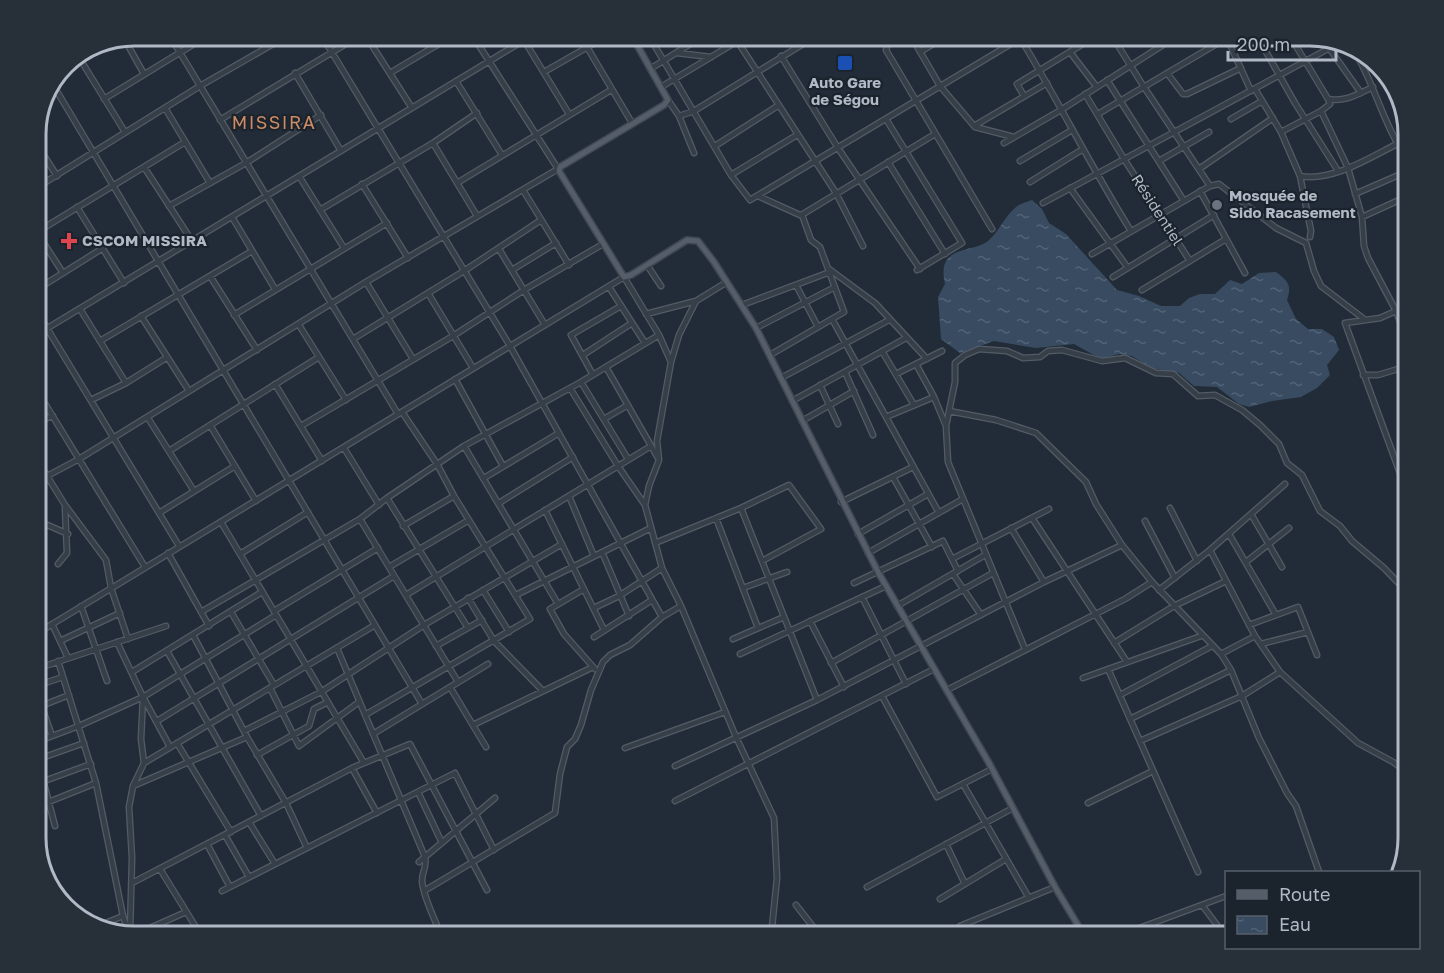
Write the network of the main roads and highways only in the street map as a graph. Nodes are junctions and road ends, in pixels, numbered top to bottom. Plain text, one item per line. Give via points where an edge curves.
1 (638, 46) edge
2 (1078, 926) edge

1 - 2 main road via 668,100 558,169 624,278 687,240 698,241 727,282 756,328 878,572

